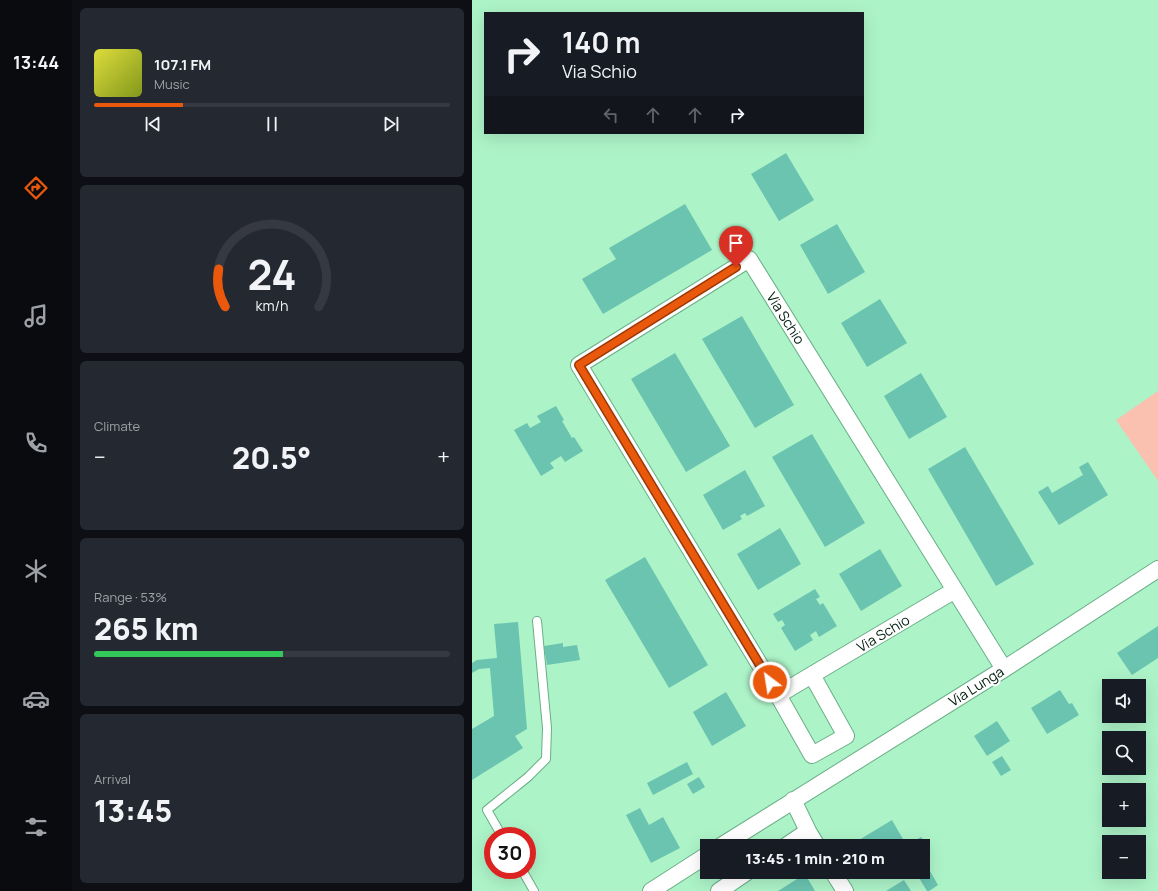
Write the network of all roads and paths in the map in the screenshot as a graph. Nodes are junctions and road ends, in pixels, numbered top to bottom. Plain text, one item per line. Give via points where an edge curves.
1 (1158, 569) edge
2 (955, 590) junction
3 (536, 621) dead end
4 (1004, 669) junction
5 (812, 675) junction
6 (778, 695) junction
7 (793, 800) junction
8 (497, 827) edge
9 (808, 831) junction
10 (732, 839) edge
11 (796, 839) edge
12 (813, 839) edge
13 (700, 860) edge
14 (527, 879) edge
15 (737, 879) edge
16 (837, 879) edge
17 (534, 891) edge
18 (651, 891) edge
19 (719, 891) edge
20 (845, 891) edge

1 - 4 street, Via Lunga
2 - 4 street, Via Schio
2 - 5 street, Via Schio
2 - 6 street, Via Schio via 749,259 579,365
3 - 8 lane via 547,728 546,759 487,810
4 - 7 street, Via Lunga
5 - 6 street, Via Schio
5 - 6 street, Via Schio via 846,736 812,755
7 - 9 street
7 - 10 street, Via Lunga
9 - 11 street
9 - 12 street
13 - 18 street
14 - 17 lane
15 - 19 street
16 - 20 street

